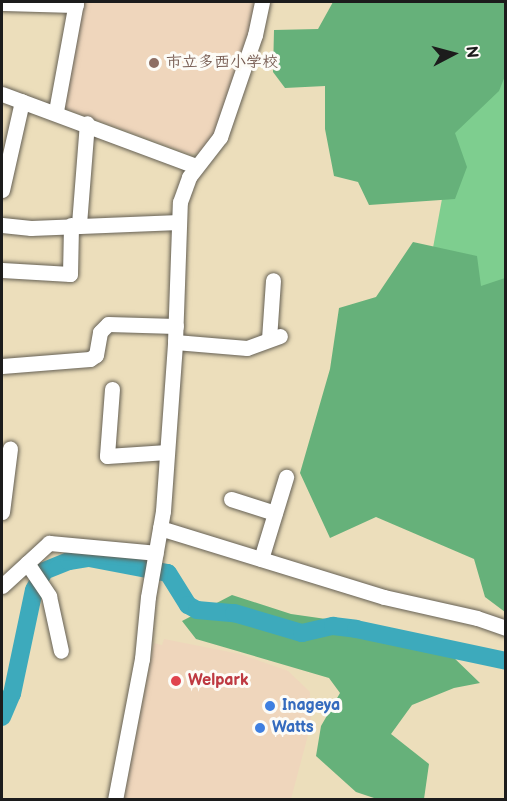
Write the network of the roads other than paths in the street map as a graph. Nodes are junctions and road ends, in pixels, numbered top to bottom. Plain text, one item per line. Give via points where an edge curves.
1 (262, 2) edge
2 (2, 3) edge
3 (76, 3) edge
4 (2, 94) edge
5 (22, 101) junction
6 (56, 111) junction
7 (87, 123) junction
8 (196, 166) junction
9 (2, 190) edge
10 (179, 222) junction
11 (2, 225) edge
12 (75, 225) junction
13 (2, 270) edge
14 (273, 280) dead end
15 (176, 326) junction
16 (175, 342) junction
17 (2, 366) edge
18 (112, 389) dead end
19 (10, 449) dead end
20 (167, 453) junction
21 (286, 477) dead end
22 (231, 499) dead end
23 (2, 512) edge
24 (275, 513) junction
25 (160, 528) junction
26 (155, 557) junction
27 (261, 559) junction
28 (30, 568) junction
29 (2, 586) edge
30 (506, 628) edge
31 (61, 651) dead end
32 (115, 800) edge

1 - 8 street via 255,35 220,136
2 - 3 street
3 - 6 street
4 - 5 street
5 - 6 street
5 - 9 street
6 - 7 street
7 - 8 street
7 - 12 street
8 - 10 street via 184,188
10 - 12 street
10 - 15 street
11 - 12 street
12 - 13 street via 70,274
14 - 16 street via 274,338 247,348
15 - 16 street
15 - 17 street via 108,324 100,332 96,355 90,359
16 - 20 street
18 - 20 street via 107,456
19 - 23 street
20 - 25 street
21 - 24 street
22 - 24 street
24 - 27 street
25 - 26 street
25 - 27 street
26 - 28 street via 57,542 43,546
26 - 32 street via 142,659
27 - 30 street via 384,597
28 - 29 street
28 - 31 street via 48,593

